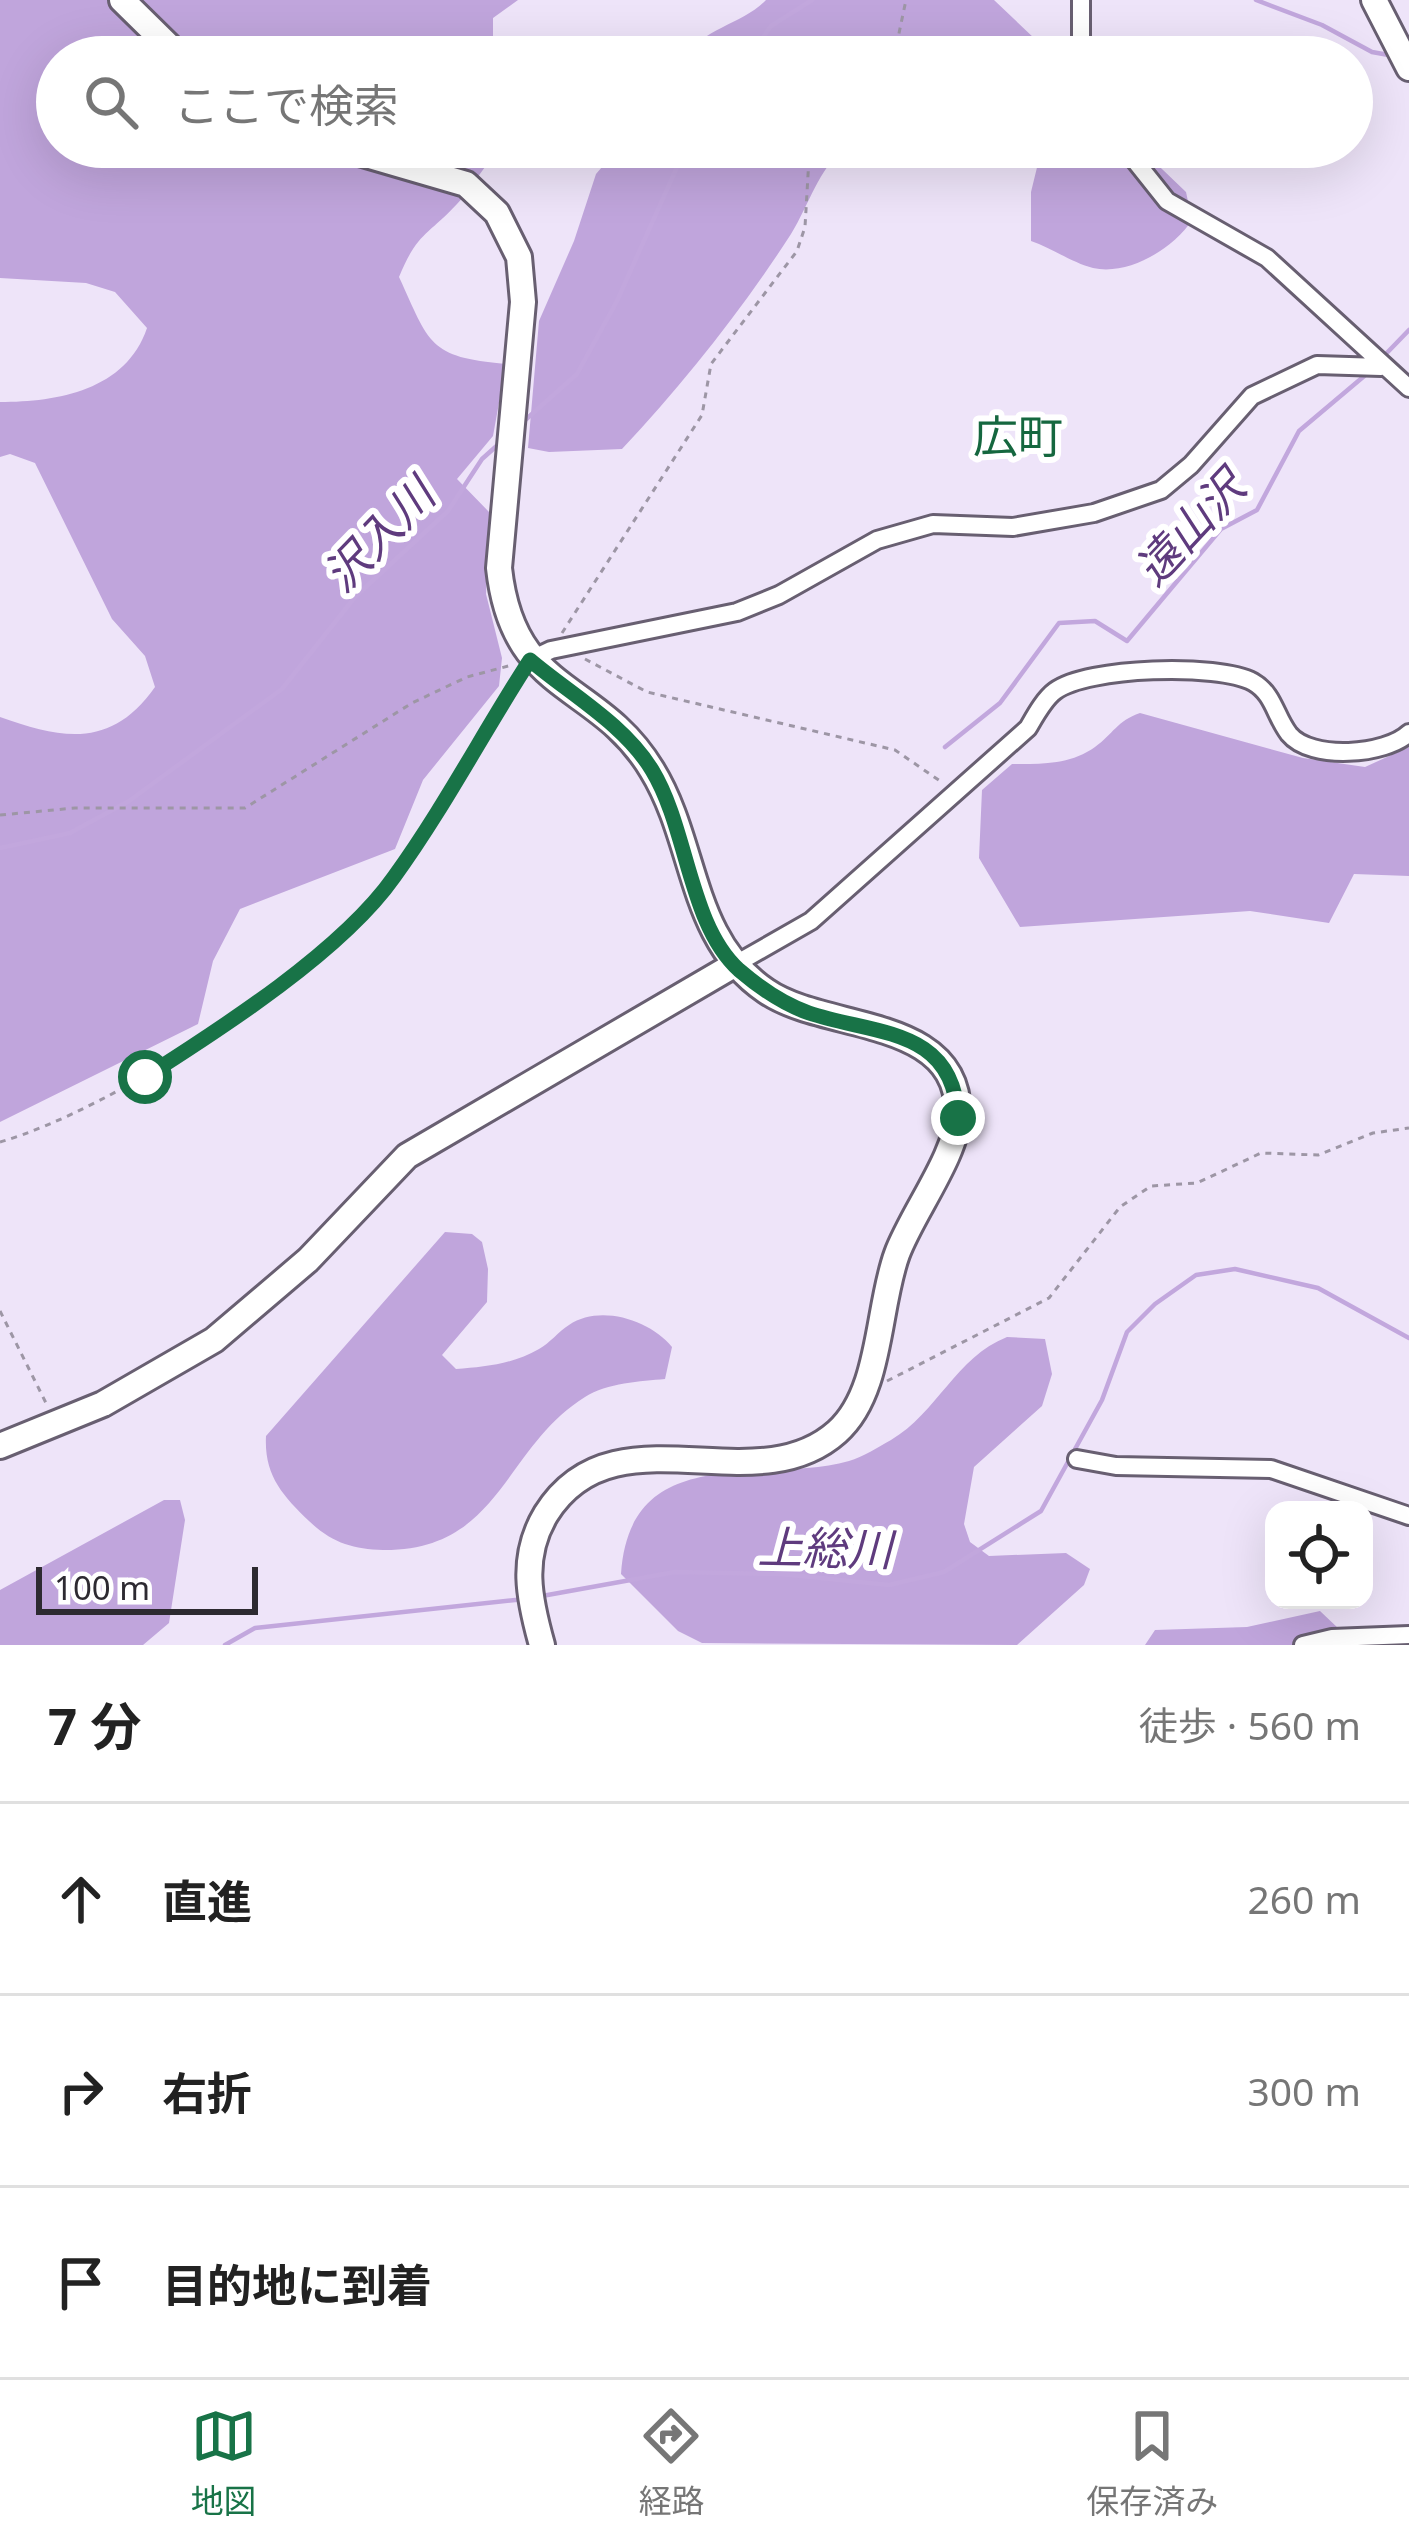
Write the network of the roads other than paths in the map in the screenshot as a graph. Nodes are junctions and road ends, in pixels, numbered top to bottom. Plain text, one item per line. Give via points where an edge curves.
1 (122, 0) edge
2 (1081, 0) edge
3 (1374, 0) edge
4 (159, 36) edge
5 (1081, 36) edge
6 (1409, 68) edge
7 (413, 168) edge
8 (1140, 168) edge
9 (1381, 367) junction
10 (1409, 388) edge
11 (550, 653) junction
12 (1409, 733) edge
13 (734, 965) junction
14 (0, 1446) edge
15 (1077, 1459) dead end
16 (1409, 1516) edge
17 (1409, 1635) edge
18 (542, 1645) edge
19 (1303, 1645) edge

1 - 4 street
2 - 5 street
3 - 6 street
7 - 11 street via 466,184 488,202 519,256 523,302 499,568 504,610
8 - 9 street via 1166,201 1268,258
9 - 10 street
9 - 11 street via 1317,365 1252,396 1191,465 1138,498 1013,527 933,524 877,540 737,612
11 - 13 street via 650,766 672,807 705,918
12 - 13 street via 1366,751 1312,747 1291,736 1259,686 1237,674 1161,671 1073,682 1052,692 1028,728 811,921
13 - 14 street via 407,1156 308,1260 214,1340 63,1423
13 - 18 street via 807,1012 916,1043 950,1077 955,1135 888,1279 863,1394 838,1431 787,1460 658,1457 583,1475 546,1515 527,1564
15 - 16 street via 1270,1469
17 - 19 street

